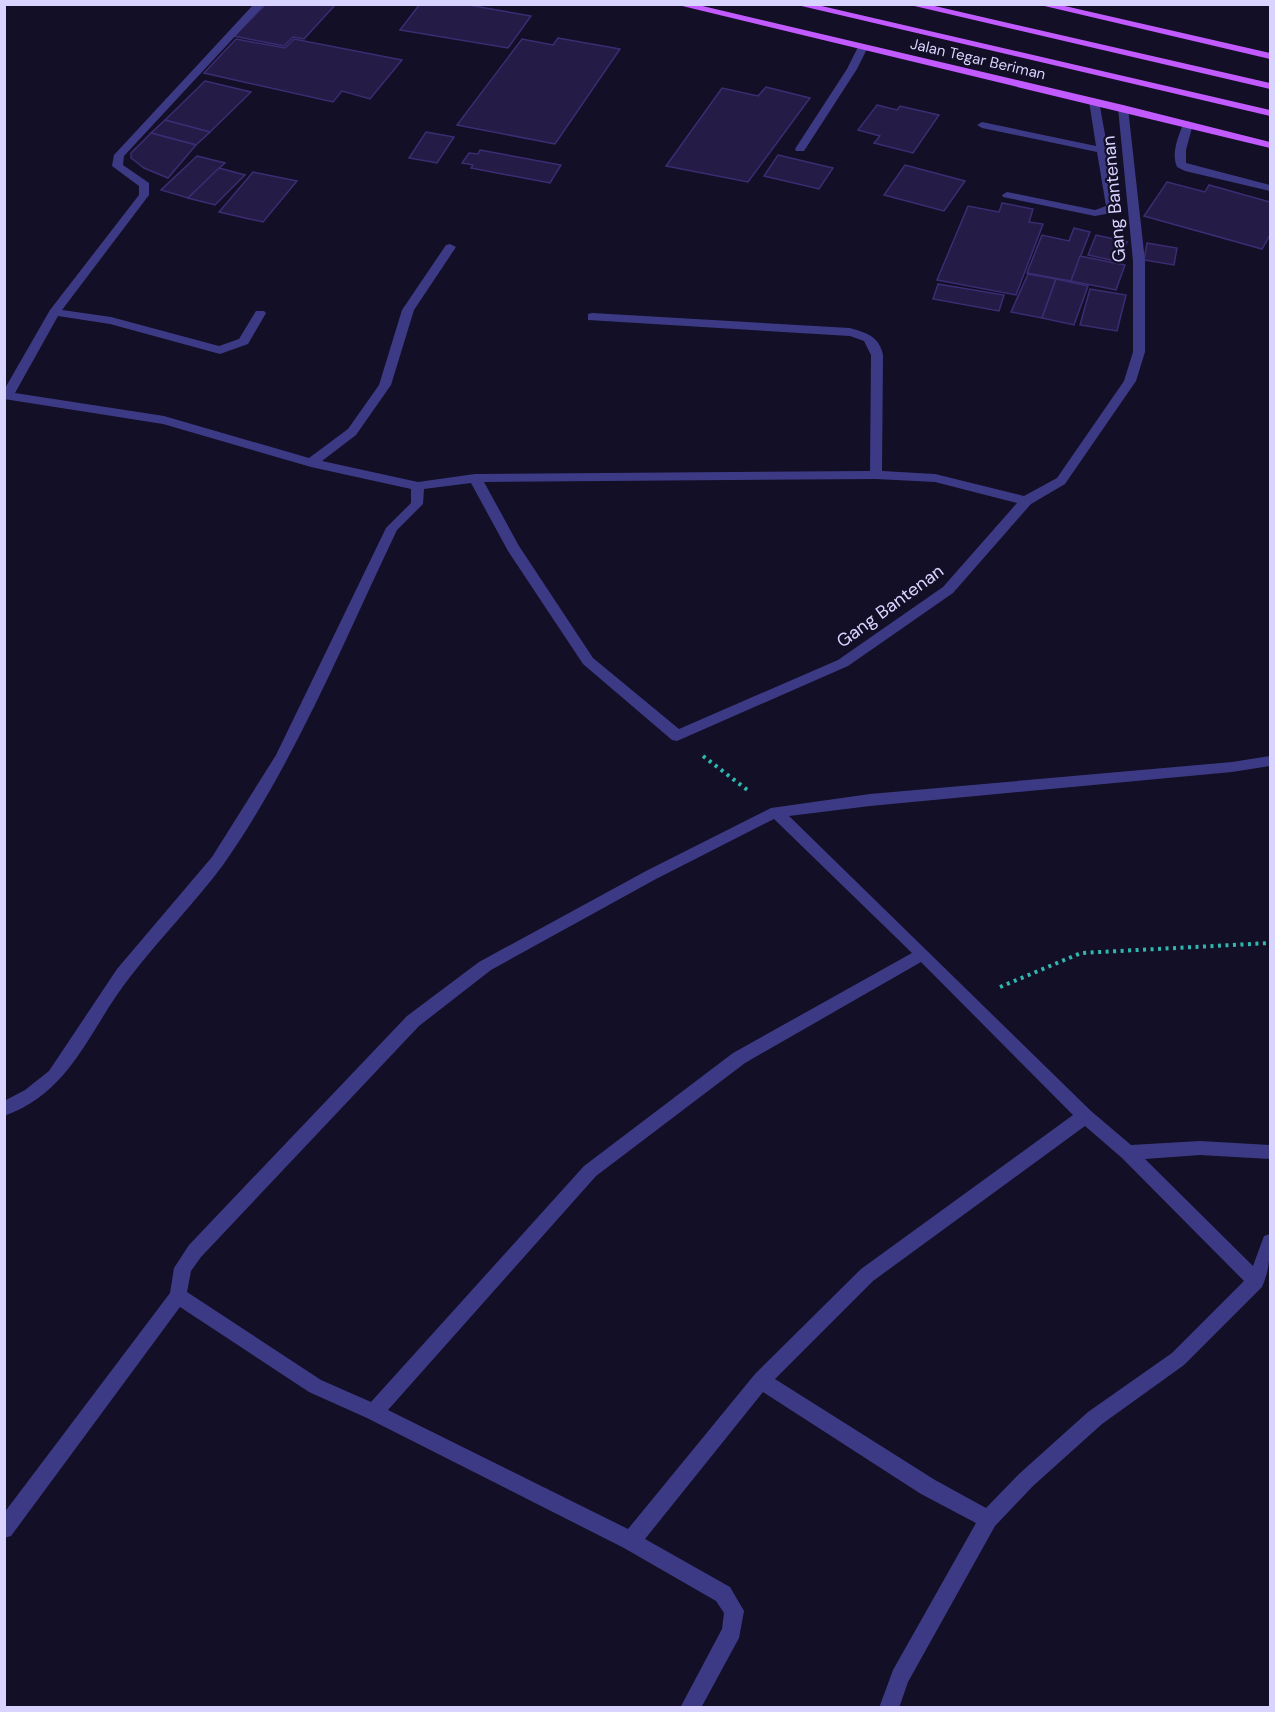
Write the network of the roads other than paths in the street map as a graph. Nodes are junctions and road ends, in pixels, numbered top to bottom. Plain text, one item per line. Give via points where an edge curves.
1 (260, 4) edge
2 (679, 4) edge
3 (798, 4) edge
4 (911, 4) edge
5 (1041, 4) edge
6 (863, 47) junction
7 (1270, 56) edge
8 (1270, 86) edge
9 (1094, 101) junction
10 (1123, 108) junction
11 (1266, 109) edge
12 (1188, 124) junction
13 (982, 125) dead end
14 (1270, 145) edge
15 (800, 149) dead end
16 (1101, 150) junction
17 (1270, 188) edge
18 (1007, 195) dead end
19 (450, 247) dead end
20 (54, 312) junction
21 (260, 313) dead end
22 (592, 317) dead end
23 (6, 395) edge
24 (312, 463) junction
25 (876, 475) junction
26 (475, 478) junction
27 (418, 486) junction
28 (1026, 501) junction
29 (1270, 761) edge
30 (776, 812) junction
31 (923, 954) junction
32 (4, 1109) edge
33 (1085, 1116) junction
34 (1270, 1152) edge
35 (1128, 1153) junction
36 (1270, 1242) edge
37 (1256, 1281) junction
38 (178, 1296) junction
39 (761, 1380) junction
40 (374, 1412) junction
41 (988, 1519) junction
42 (4, 1528) edge
43 (631, 1541) junction
44 (690, 1707) edge
45 (889, 1707) edge

1 - 20 street via 119,155 117,166 145,185 144,195
2 - 6 main road, Jalan Tegar Beriman
3 - 11 main road, Jalan Tegar Beriman
4 - 8 main road
5 - 7 main road
6 - 9 main road, Jalan Tegar Beriman
6 - 15 street
9 - 10 main road, Jalan Tegar Beriman
9 - 16 street
10 - 12 main road, Jalan Tegar Beriman
10 - 28 street, Gang Bantenan via 1139,261 1139,352 1130,381 1061,480
12 - 14 main road, Jalan Tegar Beriman
12 - 17 street via 1180,152 1182,165 1189,170
13 - 16 street
16 - 18 street via 1112,207 1107,211 1095,213
19 - 24 street via 408,310 385,385 352,432
20 - 21 street via 111,321 220,350 244,341
20 - 23 street
22 - 25 street via 850,332 870,337 877,355
23 - 24 street via 164,420
24 - 27 street
25 - 26 street
25 - 28 street via 935,478
26 - 27 street
26 - 28 street, Gang Bantenan via 513,548 588,661 677,736 843,663 948,590
27 - 32 street via 417,504 392,528 282,757 217,861 123,974 55,1076
29 - 30 street
30 - 31 street
30 - 38 street via 485,966 413,1021 195,1251 183,1268
31 - 33 street
31 - 40 street via 739,1058 590,1171
33 - 35 street
33 - 39 street via 867,1275
34 - 35 street via 1200,1148
35 - 37 street
36 - 37 street
37 - 41 street via 1178,1359 1095,1418
38 - 40 street via 315,1386
38 - 42 street
39 - 41 street via 928,1487
39 - 43 street
40 - 43 street
41 - 45 street via 900,1677
43 - 44 street via 723,1594 734,1611 732,1631

